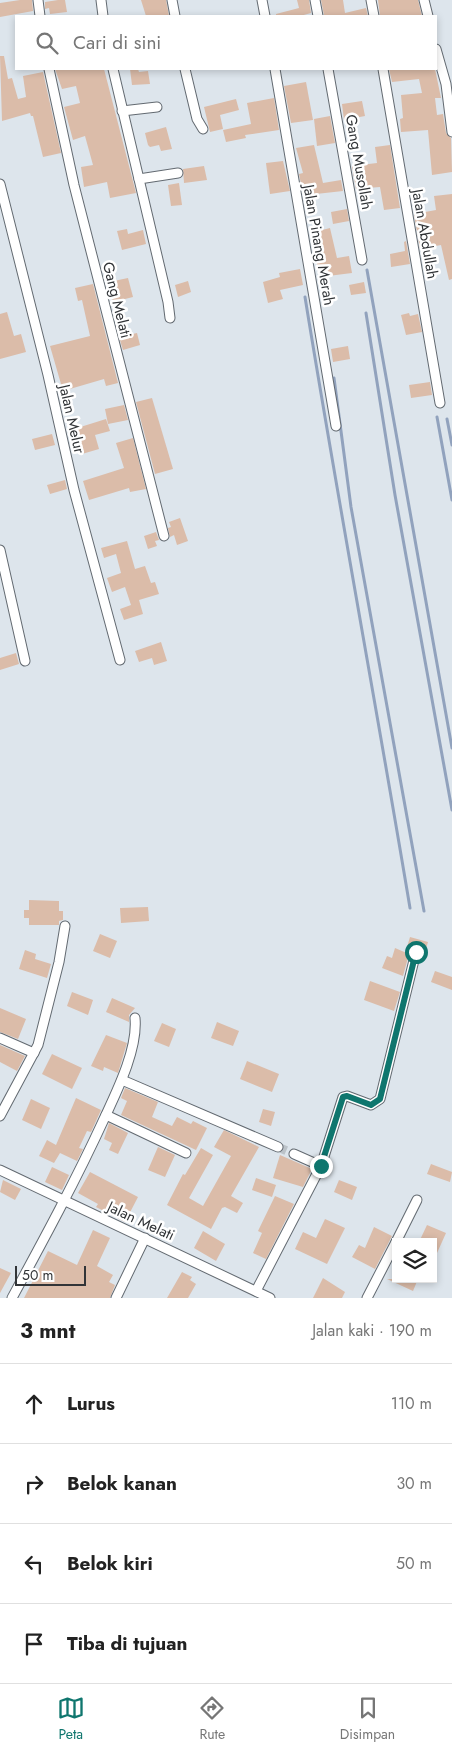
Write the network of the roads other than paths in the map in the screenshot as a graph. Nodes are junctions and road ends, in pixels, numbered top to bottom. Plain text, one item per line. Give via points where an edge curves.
1 (38, 0) edge
2 (101, 0) edge
3 (172, 0) edge
4 (262, 0) edge
5 (315, 0) edge
6 (371, 0) edge
7 (424, 0) edge
8 (40, 15) edge
9 (104, 15) edge
10 (175, 15) edge
11 (266, 15) edge
12 (318, 15) edge
13 (374, 15) edge
14 (428, 15) edge
15 (437, 52) edge
16 (49, 70) edge
17 (113, 70) edge
18 (185, 70) edge
19 (275, 70) edge
20 (328, 70) edge
21 (383, 70) edge
22 (449, 83) edge
23 (158, 108) dead end
24 (122, 112) junction
25 (202, 129) dead end
26 (452, 132) edge
27 (178, 174) dead end
28 (139, 179) junction
29 (0, 184) edge
30 (2, 199) edge
31 (362, 260) dead end
32 (170, 318) dead end
33 (440, 403) dead end
34 (336, 426) dead end
35 (164, 536) dead end
36 (0, 550) edge
37 (120, 660) dead end
38 (25, 661) dead end
39 (65, 926) dead end
40 (416, 952) dead end
41 (135, 1018) dead end
42 (0, 1038) edge
43 (34, 1053) junction
44 (122, 1080) junction
45 (106, 1114) junction
46 (0, 1116) edge
47 (278, 1147) tunnel mouth
48 (186, 1153) dead end
49 (294, 1154) tunnel mouth
50 (321, 1166) junction
51 (0, 1170) edge
52 (417, 1200) dead end
53 (65, 1201) junction
54 (146, 1238) junction
55 (398, 1238) edge
56 (392, 1250) edge
57 (257, 1294) edge
58 (12, 1298) edge
59 (116, 1298) edge
60 (270, 1298) edge
61 (367, 1298) edge

1 - 8 street
2 - 9 street
3 - 10 street
4 - 11 street
5 - 12 street
6 - 13 street
7 - 14 street
15 - 22 street
16 - 35 street, Gang Melati via 74,186
17 - 24 street
18 - 25 street
19 - 34 street, Jalan Pinang Merah
20 - 31 street, Gang Musollah
21 - 33 street, Jalan Abdullah
22 - 26 street
23 - 24 street
24 - 28 street
27 - 28 street
28 - 32 street
29 - 30 street, Jalan Melur
30 - 37 street, Jalan Melur
36 - 38 street
39 - 43 street via 59,962
40 - 50 street via 380,1099 371,1105 343,1097
41 - 44 street via 136,1035
42 - 43 street
43 - 46 street
44 - 45 street
44 - 47 street
45 - 48 street
45 - 53 street
49 - 50 street
50 - 57 street
51 - 53 street, Jalan Melati
52 - 55 street
53 - 54 street, Jalan Melati
53 - 58 street
54 - 57 street, Jalan Melati
54 - 59 street
56 - 61 street
57 - 60 street, Jalan Melati

